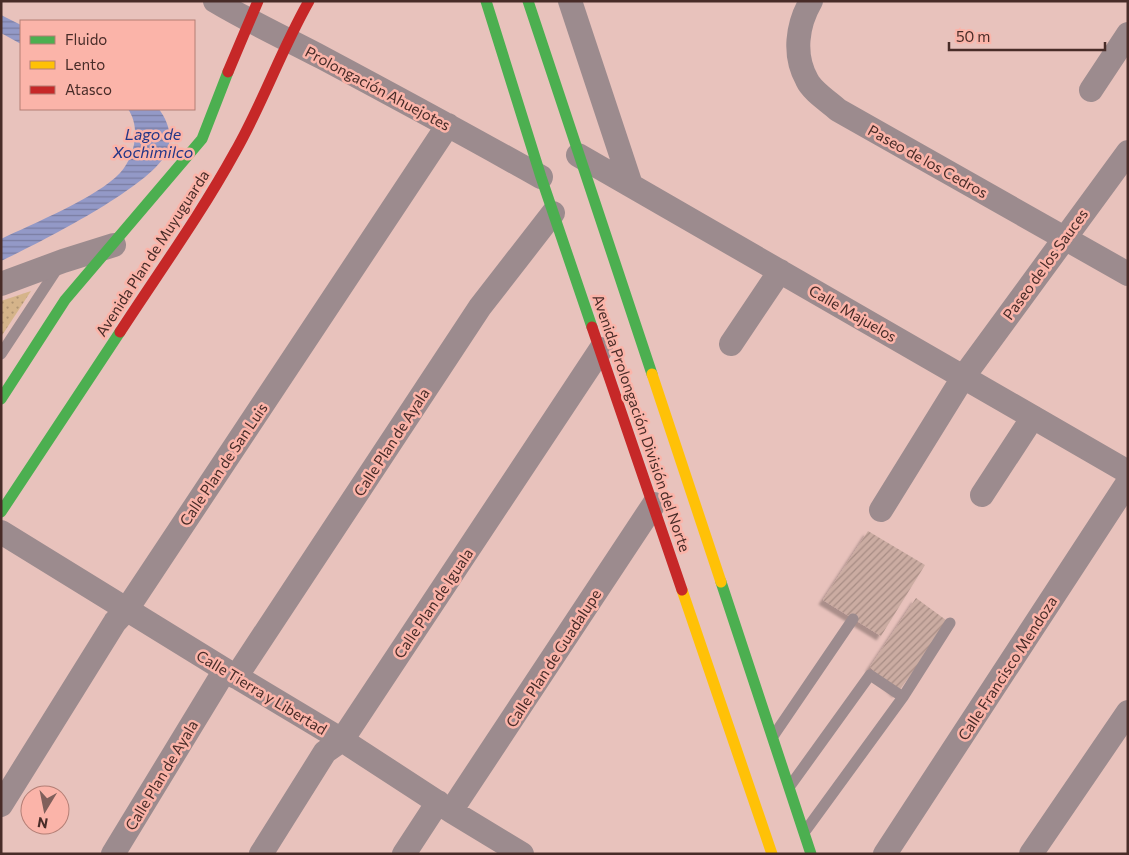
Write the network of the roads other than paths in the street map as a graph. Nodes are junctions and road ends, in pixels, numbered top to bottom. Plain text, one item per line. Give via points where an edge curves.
1 (215, 1) edge
2 (309, 1) edge
3 (486, 1) edge
4 (528, 1) edge
5 (570, 1) edge
6 (811, 1) edge
7 (253, 11) edge
8 (1128, 34) edge
9 (287, 39) junction
10 (1091, 90) dead end
11 (448, 125) junction
12 (1128, 152) edge
13 (578, 155) junction
14 (540, 177) junction
15 (631, 186) junction
16 (553, 213) junction
17 (1064, 238) junction
18 (114, 245) junction
19 (63, 261) junction
20 (780, 271) junction
21 (1128, 274) edge
22 (1, 284) edge
23 (731, 344) dead end
24 (601, 349) junction
25 (1, 354) edge
26 (964, 376) junction
27 (1, 399) edge
28 (1033, 418) junction
29 (1128, 472) edge
30 (1128, 482) edge
31 (982, 495) dead end
32 (654, 504) junction
33 (881, 510) dead end
34 (1, 512) edge
35 (1, 532) edge
36 (127, 609) junction
37 (853, 619) dead end
38 (950, 623) dead end
39 (230, 674) junction
40 (903, 697) junction
41 (1128, 712) edge
42 (772, 738) junction
43 (342, 740) junction
44 (789, 788) junction
45 (1, 805) edge
46 (444, 807) junction
47 (804, 833) junction
48 (114, 854) edge
49 (261, 854) edge
50 (404, 854) edge
51 (522, 854) edge
52 (772, 854) edge
53 (811, 854) edge
54 (885, 854) edge
55 (1031, 854) edge

1 - 7 street, Prolongación Ahuejotes
2 - 9 main road, Avenida Plan de Muyuguarda
3 - 14 main road, Avenida Prolongación División del Norte
4 - 13 main road, Avenida Prolongación División del Norte
5 - 15 street
6 - 17 street, Paseo de los Cedros via 801,20 798,40 800,61 807,81 838,110
7 - 9 street, Prolongación Ahuejotes
7 - 18 main road, Avenida Plan de Muyuguarda via 202,139
8 - 10 street
9 - 11 street, Prolongación Ahuejotes
9 - 34 main road, Avenida Plan de Muyuguarda via 234,152
11 - 14 street, Prolongación Ahuejotes
11 - 36 street, Calle Plan de San Luis
12 - 17 street, Paseo de los Sauces
13 - 15 street, Calle Majuelos
13 - 42 main road, Avenida Prolongación División del Norte
14 - 16 main road, Avenida Prolongación División del Norte
15 - 20 street, Calle Majuelos
16 - 24 main road, Avenida Prolongación División del Norte
16 - 39 street, Calle Plan de Ayala via 480,307
17 - 21 street, Paseo de los Cedros
17 - 26 street, Paseo de los Sauces
18 - 19 street
18 - 27 main road, Avenida Plan de Muyuguarda via 65,300
19 - 22 street
19 - 25 lane
20 - 23 street
20 - 26 street, Calle Majuelos
24 - 32 main road, Avenida Prolongación División del Norte
24 - 43 street, Calle Plan de Iguala
26 - 28 street, Calle Majuelos
26 - 33 street, Paseo de los Sauces
28 - 29 street, Calle Majuelos
28 - 31 street
30 - 54 street, Calle Francisco Mendoza
32 - 46 street, Calle Plan de Guadalupe
32 - 52 main road, Avenida Prolongación División del Norte
35 - 36 street, Calle Tierra y Libertad
36 - 39 street, Calle Tierra y Libertad
36 - 45 street, Calle Plan de San Luis via 115,622
37 - 42 lane
38 - 40 lane
39 - 43 street, Calle Tierra y Libertad
39 - 48 street, Calle Plan de Ayala
40 - 44 lane via 870,675
40 - 47 lane
41 - 55 street
42 - 44 main road, Avenida Prolongación División del Norte
43 - 46 street, Calle Tierra y Libertad
43 - 49 street, Calle Plan de Iguala via 325,752
44 - 47 main road, Avenida Prolongación División del Norte
46 - 50 street, Calle Plan de Guadalupe
46 - 51 street, Calle Tierra y Libertad
47 - 53 main road, Avenida Prolongación División del Norte

